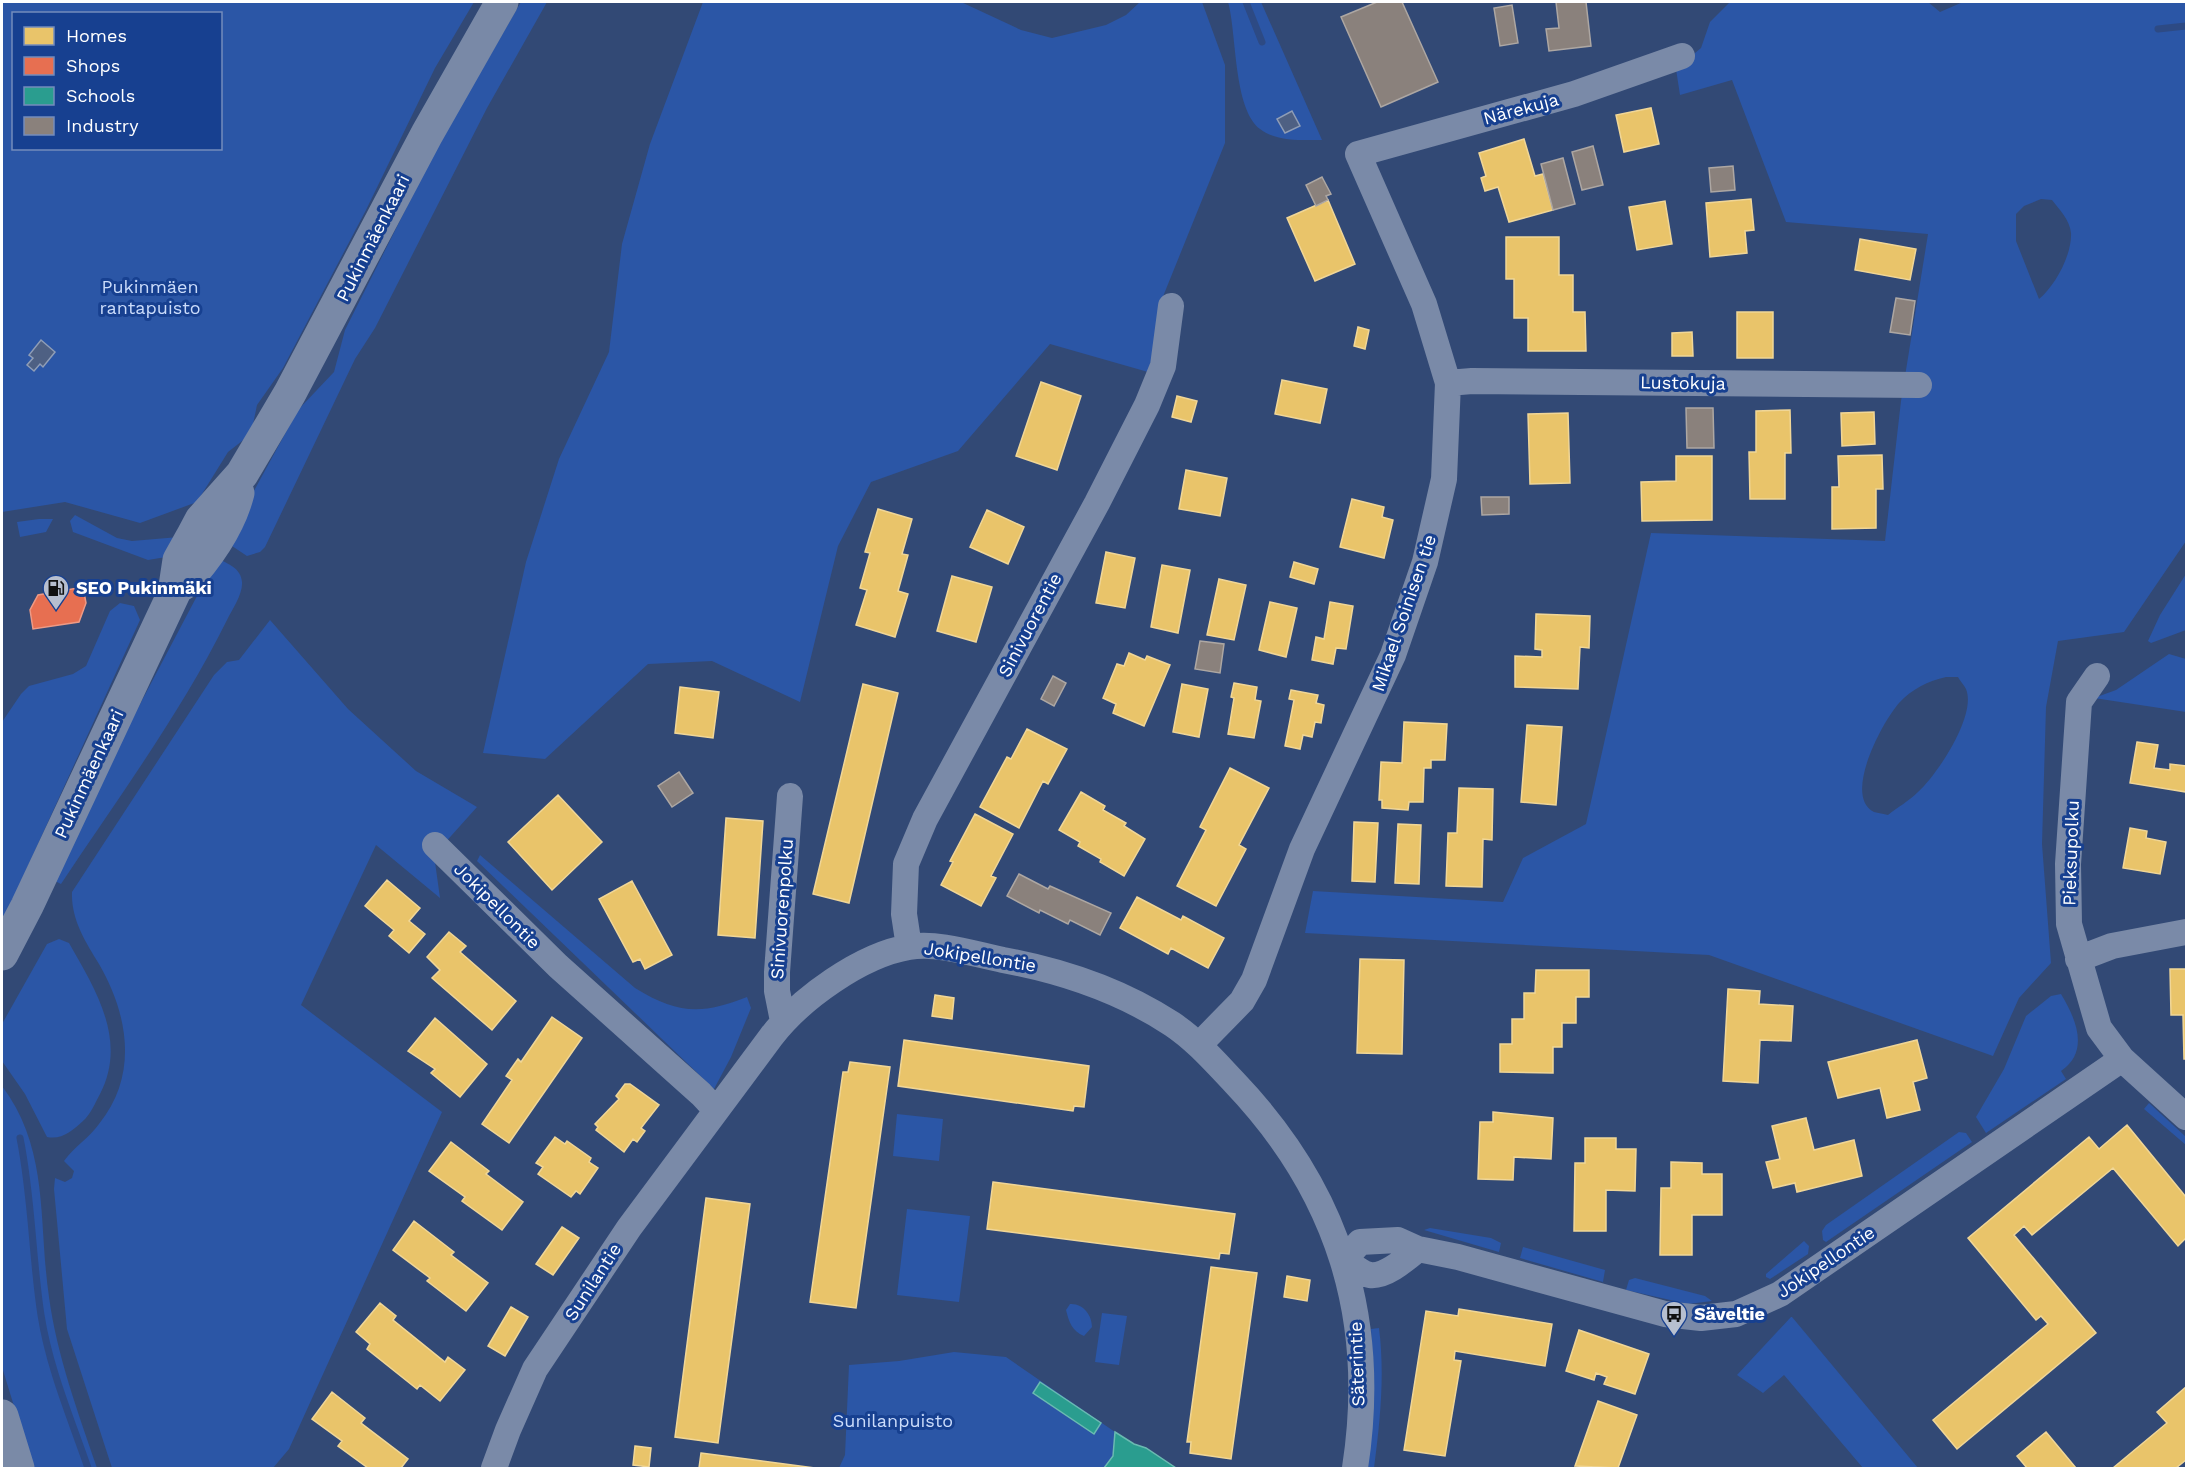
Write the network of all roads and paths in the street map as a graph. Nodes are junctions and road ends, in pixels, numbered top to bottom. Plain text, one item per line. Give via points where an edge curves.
1 (502, 2) edge
2 (1682, 56) dead end
3 (1358, 154) joint
4 (1171, 306) dead end
5 (1448, 383) junction
6 (1919, 385) dead end
7 (2097, 676) dead end
8 (790, 796) dead end
9 (435, 845) dead end
10 (2187, 932) edge
11 (909, 947) junction
12 (2, 954) edge
13 (2078, 959) junction
14 (783, 1022) junction
15 (1199, 1045) junction
16 (2122, 1059) junction
17 (715, 1109) junction
18 (2187, 1117) edge
19 (1418, 1249) junction
20 (1344, 1260) junction
21 (2, 1416) edge
22 (18, 1468) edge
23 (494, 1468) edge
24 (1355, 1468) edge

1 - 12 main road, Pukinmäenkaari via 427,134 290,393 242,474 201,520 179,560 174,594
2 - 3 street, Närekuja via 1574,94
3 - 5 street, Mikael Soinisen tie via 1424,304
4 - 11 street, Sinivuorentie via 1163,366 1147,405 931,808 906,864 904,914
5 - 6 street, Lustokuja
5 - 15 street, Mikael Soinisen tie via 1444,479 1436,520 1393,655 1281,900 1254,981 1242,1001
7 - 13 street, Pieksupolku via 2079,702 2067,895
8 - 14 street, Sinivuorenpolku via 777,972
9 - 17 street, Jokipellontie via 558,966
10 - 13 street via 2112,946
11 - 14 street, Jokipellontie via 866,961 820,991
11 - 15 street, Jokipellontie via 968,953 1086,980 1171,1024
13 - 16 street, Pieksupolku via 2099,1028
14 - 17 street, Jokipellontie
15 - 20 street, Jokipellontie via 1283,1140 1324,1211
16 - 18 street
16 - 19 street, Jokipellontie via 1780,1294 1736,1314 1701,1318 1665,1314
17 - 23 street, Sunilantie via 629,1228 535,1370
19 - 20 street, Jokipellontie via 1398,1240 1371,1240 1360,1242
19 - 20 street via 1403,1262 1377,1274 1369,1275
20 - 24 street, Säterintie via 1359,1352
21 - 22 highway

